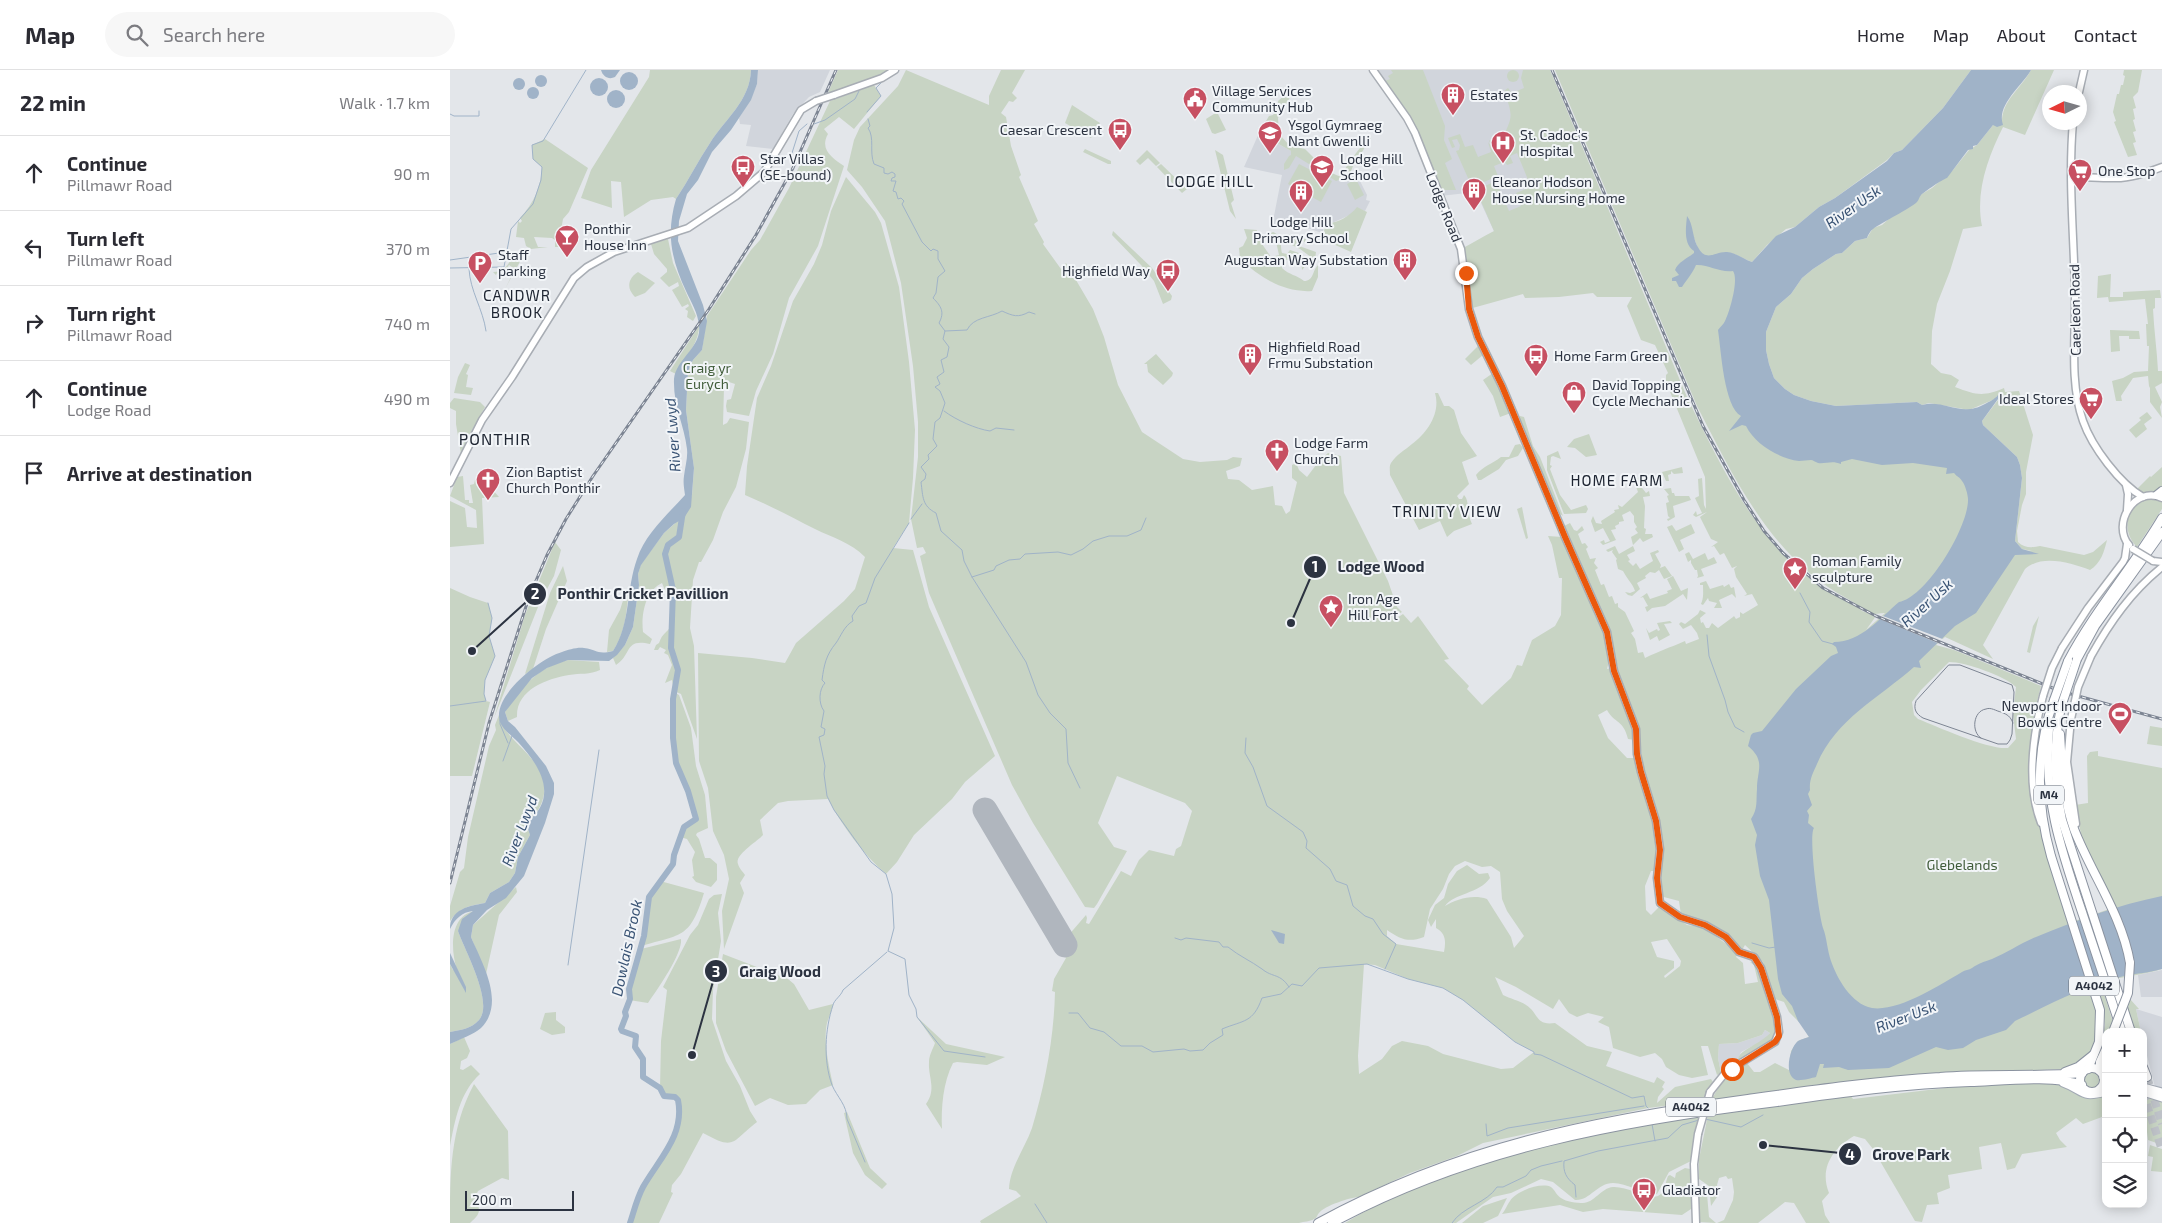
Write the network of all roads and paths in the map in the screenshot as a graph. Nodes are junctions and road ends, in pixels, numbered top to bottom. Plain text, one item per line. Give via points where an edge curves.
1 (895, 70) edge
2 (1373, 70) edge
3 (2084, 70) edge
4 (2081, 85) edge
5 (2073, 130) edge
6 (2162, 167) edge
7 (2072, 177) junction
8 (450, 484) edge
9 (2126, 484) junction
10 (2160, 495) edge
11 (2143, 497) junction
12 (2127, 511) junction
13 (2162, 518) edge
14 (2162, 532) edge
15 (2127, 544) junction
16 (2162, 562) edge
17 (2162, 567) edge
18 (2054, 700) junction
19 (2061, 708) junction
20 (2044, 830) junction
21 (2080, 840) junction
22 (2078, 886) junction
23 (2117, 1004) junction
24 (2115, 1028) edge
25 (2121, 1028) edge
26 (2129, 1028) edge
27 (2097, 1051) junction
28 (2085, 1071) junction
29 (2102, 1073) edge
30 (2055, 1078) junction
31 (2082, 1086) junction
32 (2147, 1088) edge
33 (2102, 1089) edge
34 (2102, 1090) edge
35 (2162, 1092) edge
36 (2147, 1093) edge
37 (2162, 1098) edge
38 (1318, 1223) edge
39 (1332, 1223) edge
40 (1696, 1223) edge

1 - 8 main road, bridge via 801,110 764,173 698,223 614,252 574,278 482,420
2 - 40 main road, Lodge Road, bridge via 1415,133 1462,249 1469,309 1478,337 1607,632 1614,671 1636,729 1637,754 1656,821 1660,850 1657,878 1660,903 1680,917 1705,925 1726,937 1739,952 1754,957 1761,968 1777,1017 1779,1032 1775,1042 1726,1072 1710,1092 1698,1134 1694,1164
3 - 4 main road
5 - 7 main road, Caerleon Road
6 - 7 main road via 2134,176
7 - 9 main road, Caerleon Road via 2076,370 2080,412 2096,445
9 - 11 main road, Caerleon Road
9 - 12 main road
10 - 11 main road
11 - 12 main road
12 - 15 main road via 2121,529
13 - 18 highway, M4, bridge via 2093,617 2068,661
14 - 19 highway, M4, bridge via 2100,619 2077,659
15 - 16 main road, bridge via 2153,561
15 - 20 main road, bridge via 2126,558 2062,648 2043,696 2033,762 2037,808
17 - 21 main road, bridge via 2141,585 2106,629 2078,687 2067,762 2070,796
18 - 20 highway, M4 via 2040,759
18 - 22 highway, M4 via 2047,751 2048,788 2054,826
19 - 21 highway, M4 via 2063,781 2071,819
19 - 22 highway, M4 via 2055,749 2056,785
20 - 27 highway, A4042 via 2098,1001 2101,1020
21 - 24 highway, A4042, bridge via 2124,940 2130,963 2128,993
22 - 23 highway, M4
23 - 25 highway, M4
23 - 26 highway, M4
27 - 28 highway, A4042
27 - 30 highway, A4042 via 2073,1070
28 - 29 highway via 2094,1068
28 - 30 highway, A4042
28 - 31 highway via 2080,1080
30 - 31 highway, A4042
30 - 34 main road, A4042 via 2085,1095 2093,1096
30 - 38 highway, A4042 via 1942,1077 1851,1085 1586,1125 1458,1160
30 - 39 highway, A4042 via 1875,1089 1721,1109 1586,1132 1461,1166 1401,1189
31 - 33 highway via 2092,1091
32 - 35 main road
36 - 37 main road

